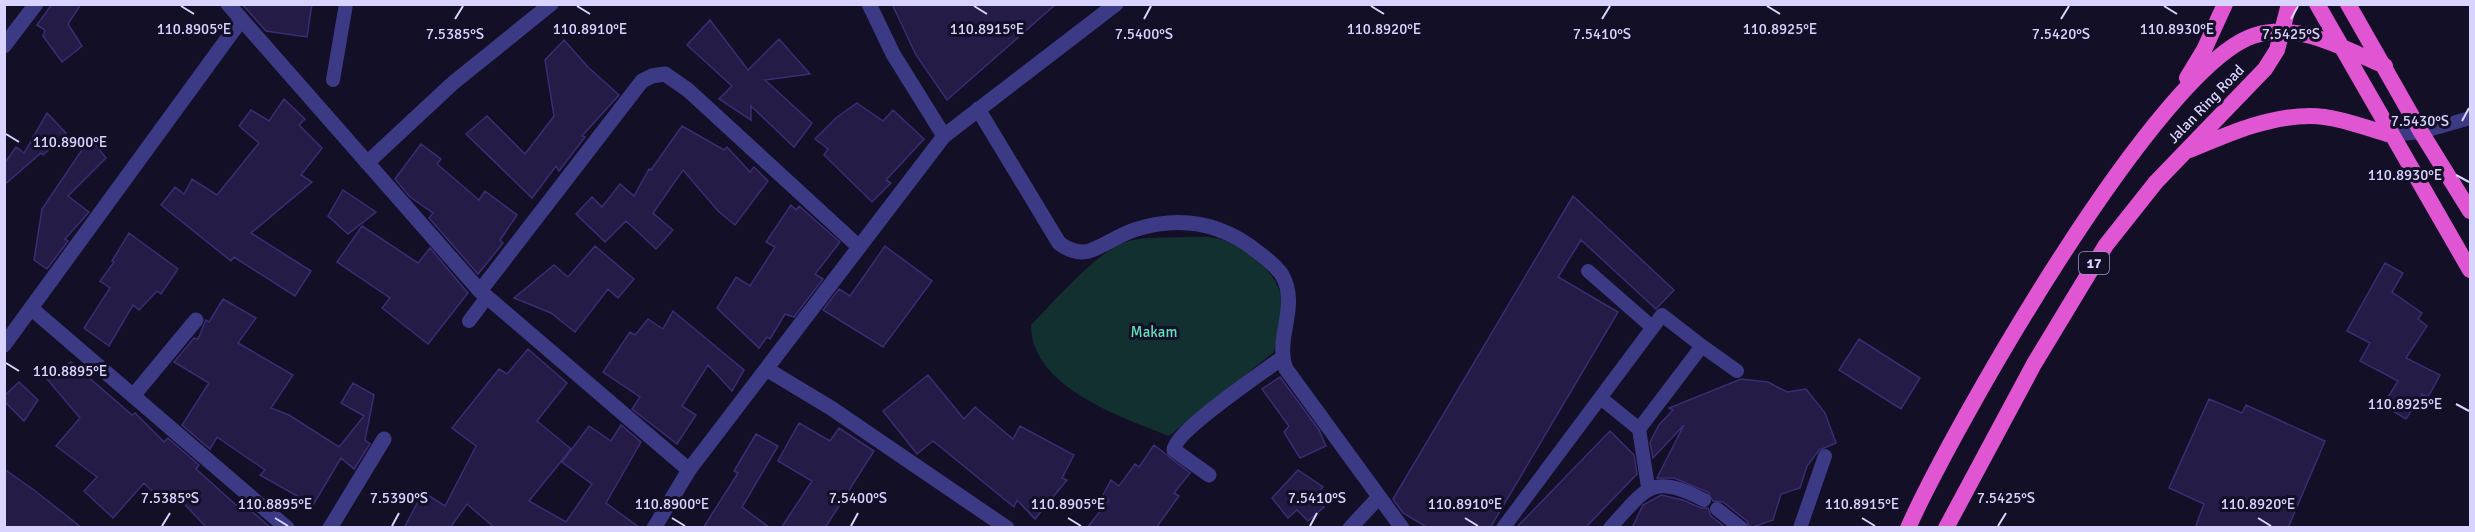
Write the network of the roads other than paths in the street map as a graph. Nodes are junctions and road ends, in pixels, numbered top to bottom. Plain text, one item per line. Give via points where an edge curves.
1 (36, 4) edge
2 (228, 4) edge
3 (346, 4) edge
4 (551, 4) edge
5 (869, 4) edge
6 (1116, 4) edge
7 (2225, 4) edge
8 (2289, 4) edge
9 (2317, 4) edge
10 (2349, 4) edge
11 (241, 20) junction
12 (2283, 29) junction
13 (4, 46) edge
14 (2342, 47) junction
15 (2385, 66) junction
16 (333, 80) dead end
17 (2171, 104) junction
18 (978, 109) junction
19 (2470, 118) edge
20 (2421, 132) junction
21 (2391, 135) junction
22 (945, 136) junction
23 (2184, 153) junction
24 (367, 163) junction
25 (2470, 211) edge
26 (859, 247) junction
27 (1588, 270) dead end
28 (2470, 270) edge
29 (484, 294) junction
30 (32, 309) junction
31 (196, 320) dead end
32 (469, 321) dead end
33 (1652, 327) junction
34 (4, 345) edge
35 (1702, 346) junction
36 (1282, 358) junction
37 (768, 370) junction
38 (1737, 371) dead end
39 (132, 396) junction
40 (1602, 399) junction
41 (1640, 429) junction
42 (384, 439) dead end
43 (1826, 456) dead end
44 (689, 470) junction
45 (1209, 475) dead end
46 (1648, 487) junction
47 (1378, 498) junction
48 (1704, 500) dead end
49 (1717, 509) dead end
50 (287, 528) edge
51 (330, 528) edge
52 (654, 528) edge
53 (1007, 528) edge
54 (1350, 528) edge
55 (1402, 528) edge
56 (1503, 528) edge
57 (1610, 528) edge
58 (1741, 528) edge
59 (1800, 528) edge
60 (1908, 528) edge
61 (1946, 528) edge

1 - 13 street
2 - 11 street
3 - 16 lane
4 - 24 street via 453,83
5 - 22 street via 893,54
6 - 18 street
7 - 17 highway, 17 via 2204,50
8 - 12 highway, 17
9 - 14 highway
10 - 15 highway
11 - 24 street
11 - 30 street
12 - 14 highway
12 - 17 highway, Jalan Ring Road / 17 via 2237,42
12 - 23 highway, Jalan Ring Road / 17 via 2277,50 2265,69
14 - 15 highway
14 - 21 highway
15 - 20 highway
17 - 60 highway, Jalan Ring Road / 17 via 2105,193 2007,344 1962,421
18 - 22 street
18 - 36 street via 1066,249 1089,250 1136,229 1181,223 1220,228 1251,246 1281,275 1288,291 1290,307
19 - 20 lane
20 - 21 lane
20 - 25 highway
21 - 23 highway, 17 via 2312,116 2277,119
21 - 28 highway
22 - 26 street
23 - 61 highway, Jalan Ring Road / 17 via 2106,245 2024,383
24 - 29 street
26 - 29 street via 688,90 665,74 642,81
26 - 37 street
27 - 33 lane
29 - 32 lane
29 - 44 street
30 - 34 street
30 - 39 street
31 - 39 street
33 - 35 lane via 1662,315
33 - 40 lane
35 - 38 lane
35 - 41 lane
36 - 45 street via 1176,441 1174,450
36 - 47 street
37 - 44 street
37 - 53 street via 831,408
39 - 50 street
40 - 41 lane
40 - 56 lane
41 - 46 lane
42 - 51 street
43 - 59 lane
44 - 52 street
46 - 48 lane via 1668,485
46 - 57 lane
47 - 54 street
47 - 55 street
49 - 58 lane

